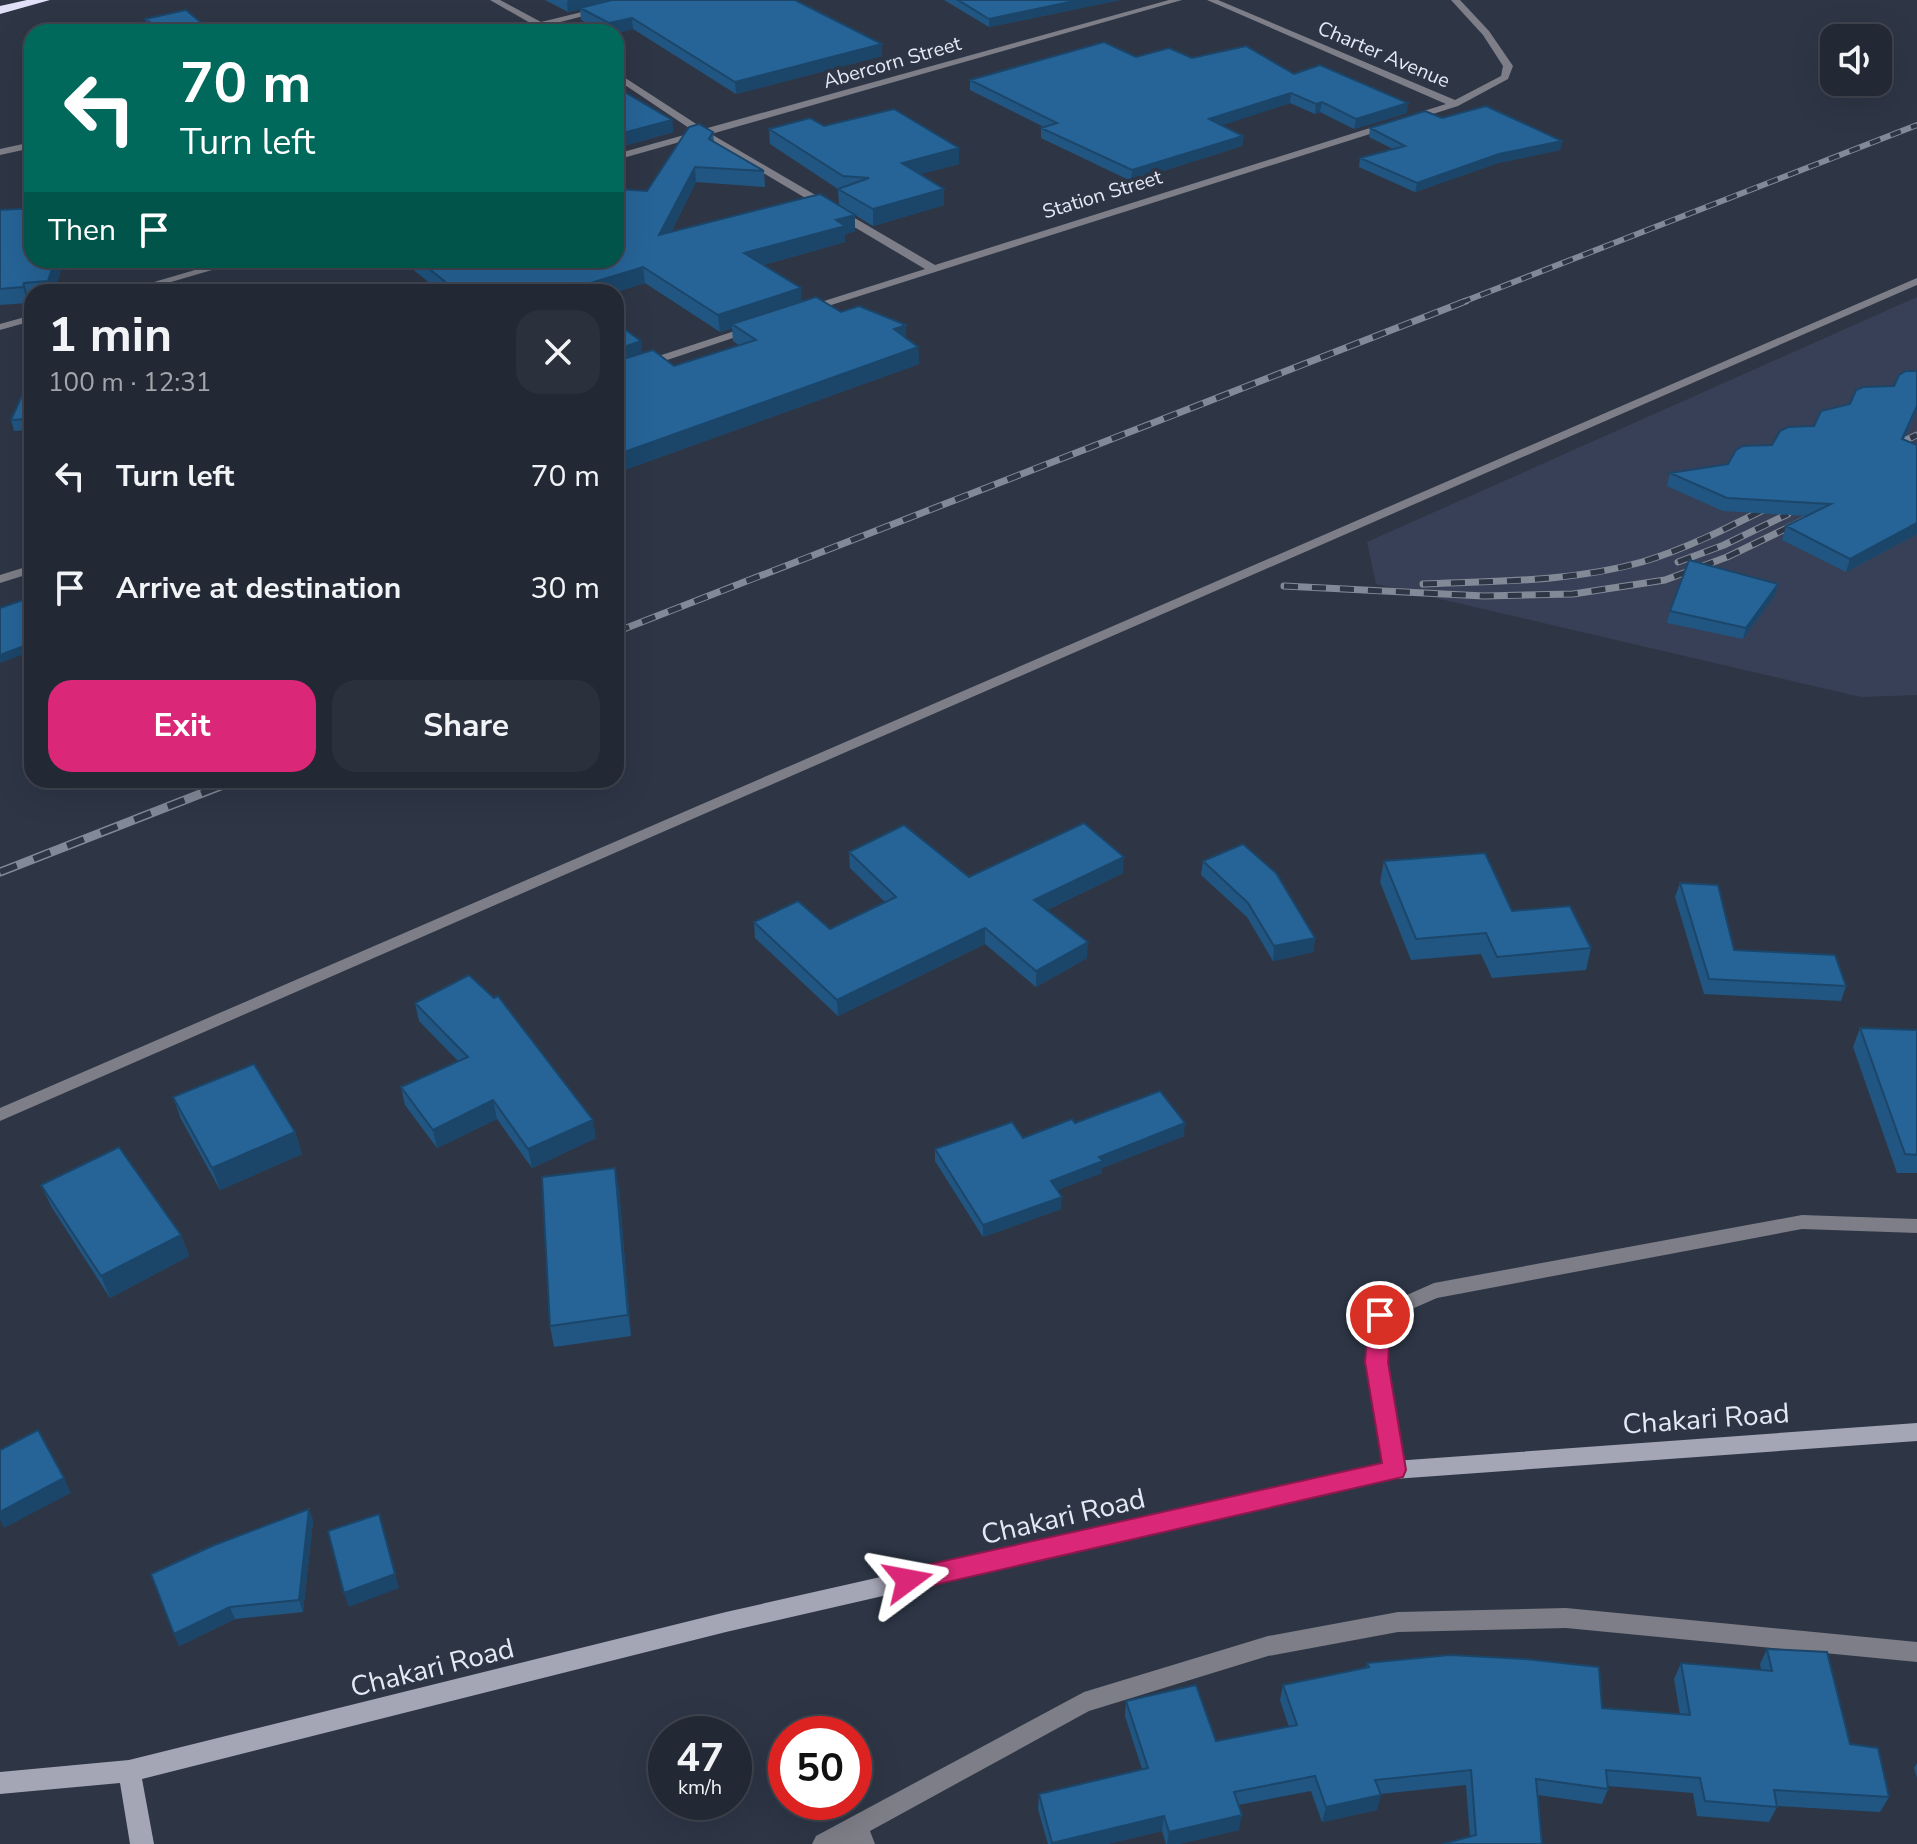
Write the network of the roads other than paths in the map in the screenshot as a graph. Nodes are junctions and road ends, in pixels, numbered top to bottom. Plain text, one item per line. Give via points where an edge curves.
1 (44, 0) edge
2 (494, 0) edge
3 (641, 0) edge
4 (1178, 0) edge
5 (1211, 0) edge
6 (1455, 0) edge
7 (0, 10) edge
8 (538, 24) edge
9 (544, 24) edge
10 (624, 80) edge
11 (1455, 104) junction
12 (703, 133) junction
13 (24, 147) edge
14 (0, 152) edge
15 (624, 155) edge
16 (212, 268) edge
17 (932, 268) junction
18 (1917, 281) edge
19 (154, 284) edge
20 (789, 316) edge
21 (24, 320) edge
22 (760, 326) edge
23 (0, 327) edge
24 (624, 371) edge
25 (24, 572) edge
26 (0, 579) edge
27 (0, 1115) edge
28 (1917, 1226) edge
29 (1917, 1432) edge
30 (1394, 1470) junction
31 (1917, 1652) edge
32 (129, 1771) junction
33 (0, 1783) edge
34 (860, 1836) edge
35 (142, 1844) edge
36 (824, 1844) edge

1 - 7 highway
2 - 8 street
3 - 9 street
4 - 12 street, Abercorn Street
5 - 11 street, Charter Avenue
6 - 11 street, Station Street via 1508,66 1505,77
10 - 12 street
11 - 17 street, Station Street
12 - 15 street, Abercorn Street
12 - 17 street
13 - 14 street
16 - 19 street
17 - 20 street, Station Street
18 - 27 street
21 - 23 street
22 - 24 street
25 - 26 street
28 - 30 street via 1802,1222 1434,1291 1380,1315 1376,1362
29 - 30 main road, Chakari Road
30 - 32 main road, Chakari Road via 726,1622
31 - 34 street via 1566,1618 1398,1622 1268,1646 1084,1702
32 - 33 main road, Chakari Road
32 - 35 main road
34 - 36 street

